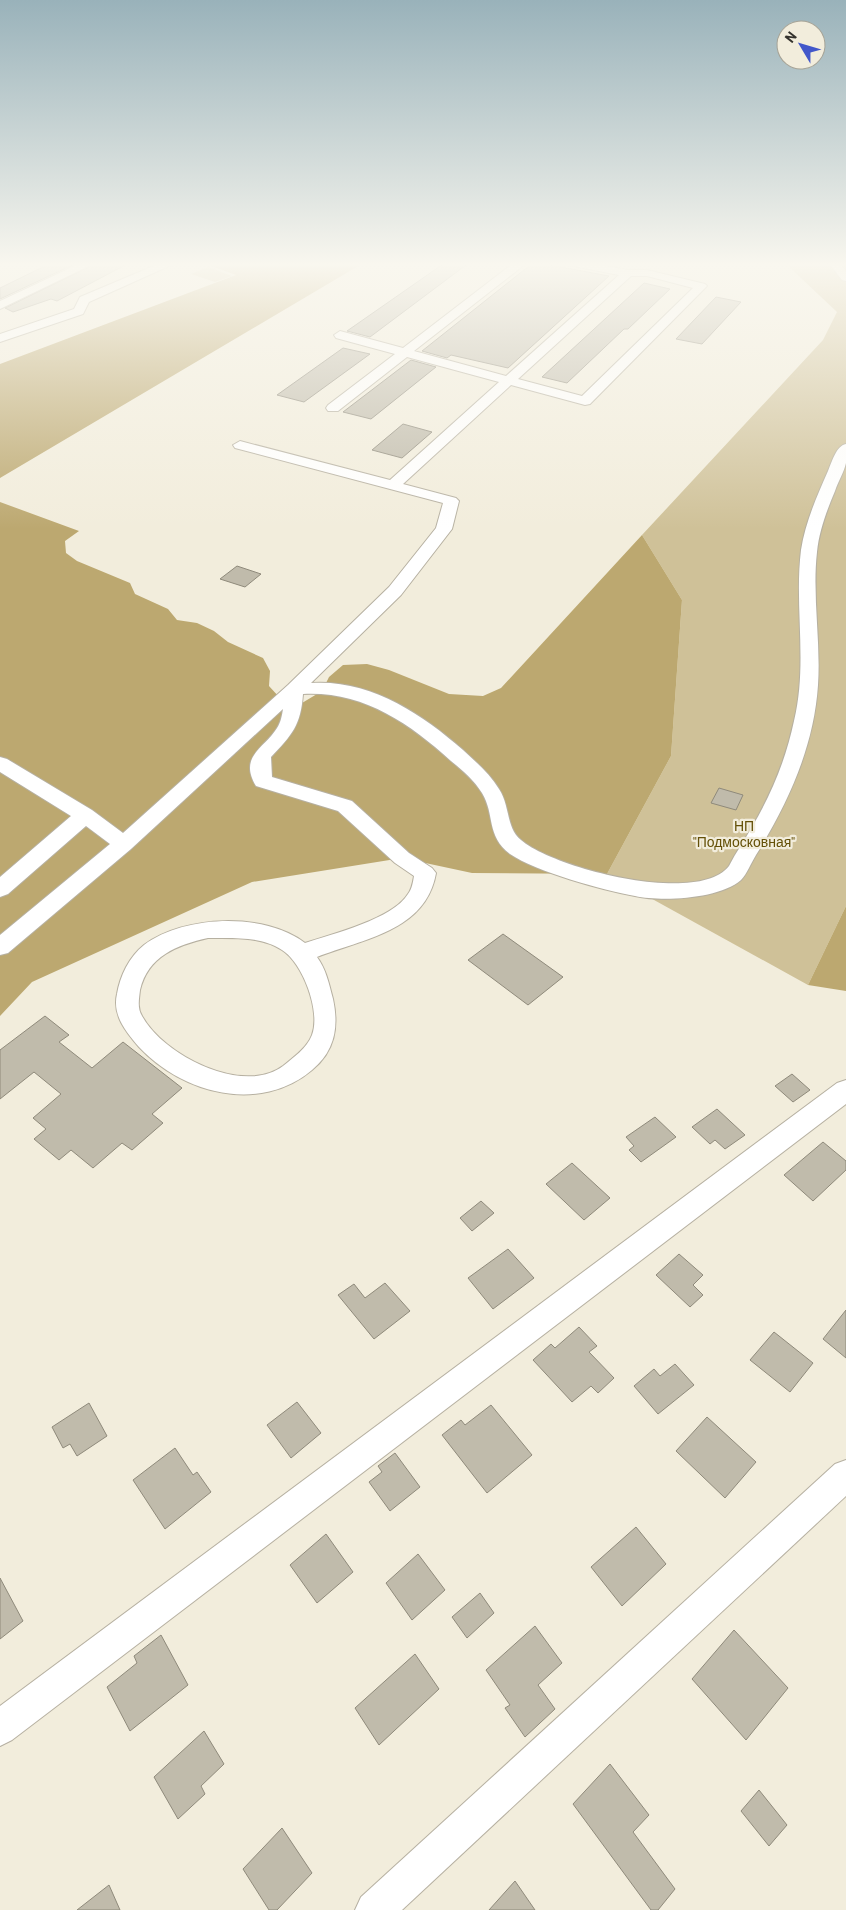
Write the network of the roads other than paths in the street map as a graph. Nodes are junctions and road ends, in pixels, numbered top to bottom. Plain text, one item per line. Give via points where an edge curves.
1 (397, 351) edge
2 (406, 351) edge
3 (542, 351) edge
4 (635, 351) edge
5 (404, 353) junction
6 (510, 380) junction
7 (333, 408) dead end
8 (240, 445) dead end
9 (846, 448) edge
10 (392, 486) junction
11 (294, 689) junction
12 (0, 763) edge
13 (85, 815) junction
14 (124, 844) junction
15 (0, 889) edge
16 (0, 947) edge
17 (303, 953) junction
18 (846, 1090) edge
19 (846, 1475) edge
20 (0, 1728) edge
21 (374, 1910) edge

1 - 5 street
2 - 5 street
3 - 6 street
4 - 6 street via 585,401
5 - 6 street
5 - 7 street
6 - 10 street
8 - 10 street
9 - 11 street via 827,490 811,540 805,718 789,777 764,827 733,875 704,888 651,892 594,879 522,851 506,839 493,794 476,772 427,730 392,706 372,697 337,688 315,686
10 - 11 street via 451,501 444,529 395,591
11 - 14 street
11 - 17 street via 292,714 284,732 263,752 259,767 263,781 344,806 402,858 425,873 422,890 409,908 379,925
12 - 13 street
13 - 14 street
13 - 15 street
14 - 16 street
17 - 17 street via 317,981 323,1007 324,1034 302,1067 259,1085 237,1086 209,1080 164,1058 133,1023 126,1005 134,971 147,954 181,936 208,930 256,932 289,942
18 - 20 street
19 - 21 street

